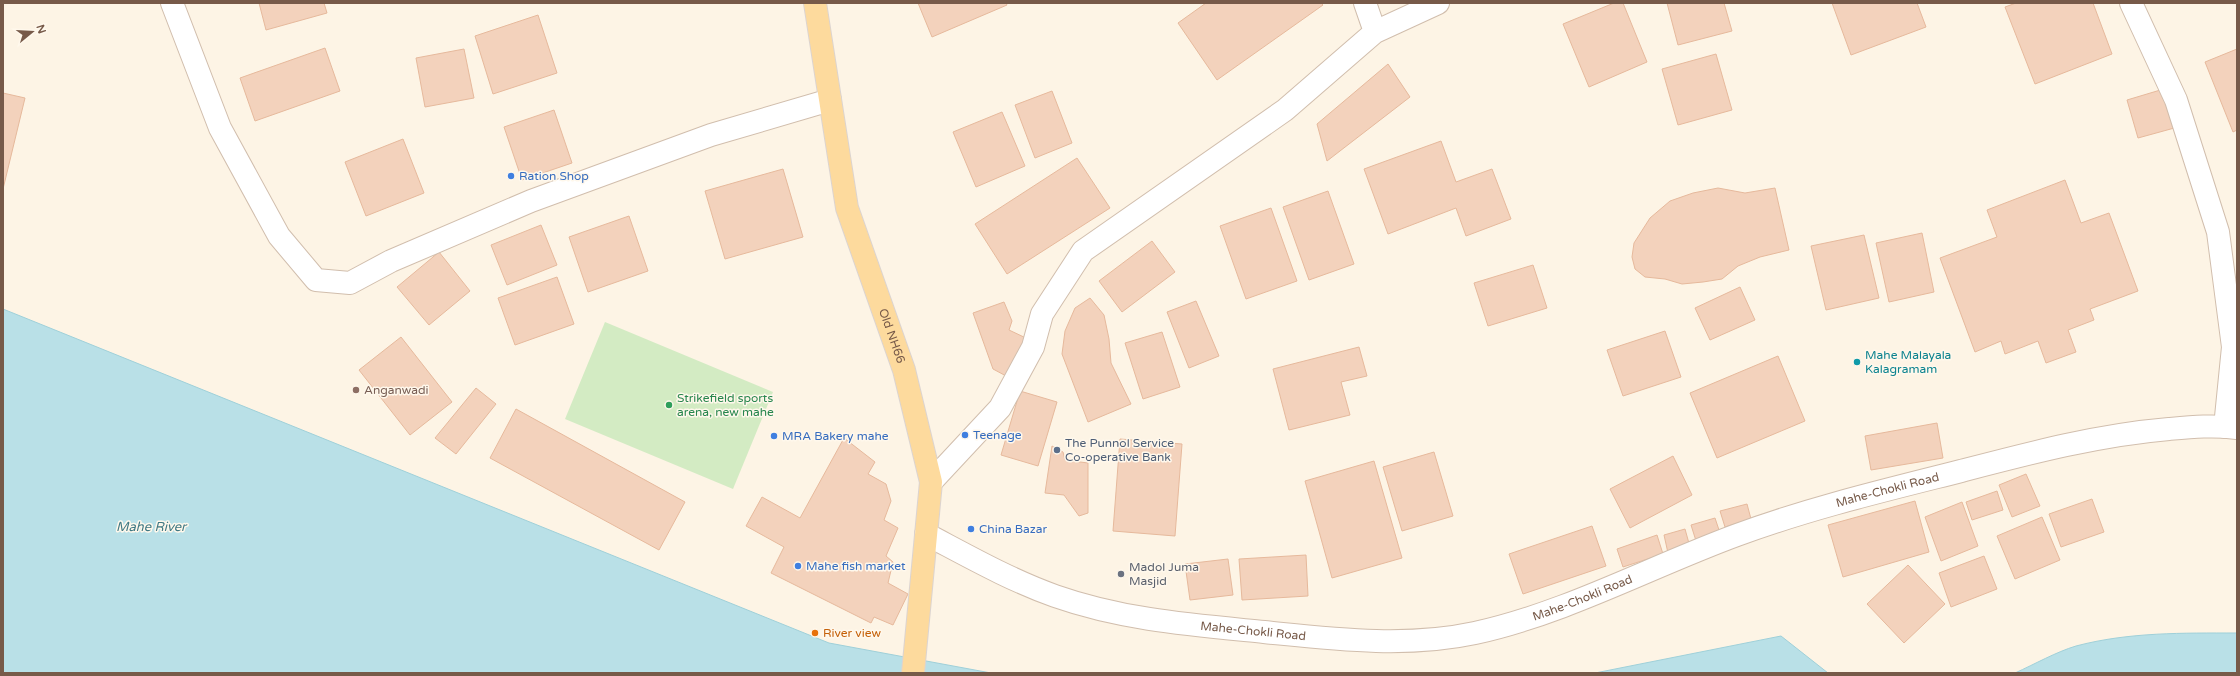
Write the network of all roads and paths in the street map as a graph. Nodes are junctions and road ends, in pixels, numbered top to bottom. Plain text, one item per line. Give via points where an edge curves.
1 (172, 3) edge
2 (815, 3) edge
3 (1365, 3) edge
4 (1438, 3) edge
5 (2131, 3) edge
6 (1375, 32) junction
7 (830, 100) junction
8 (2231, 427) edge
9 (931, 482) junction
10 (926, 534) junction
11 (913, 673) edge

1 - 7 street via 220,128 279,236 316,280 350,283 391,261 531,201 711,136
2 - 7 main road, Old NH66
3 - 6 street
4 - 6 street
5 - 8 street via 2176,100 2218,232 2233,347
6 - 9 street via 1285,110 1083,251 1042,314 1033,347 1000,408
7 - 9 main road, Old NH66 via 847,208 904,370
8 - 10 street, Mahe-Chokli Road via 2129,432 2039,450 1847,500 1740,534 1527,620 1473,634 1425,641 1336,639 1211,627 1099,610 1054,596 1013,579
9 - 10 main road, Old NH66
10 - 11 main road, Old NH66

